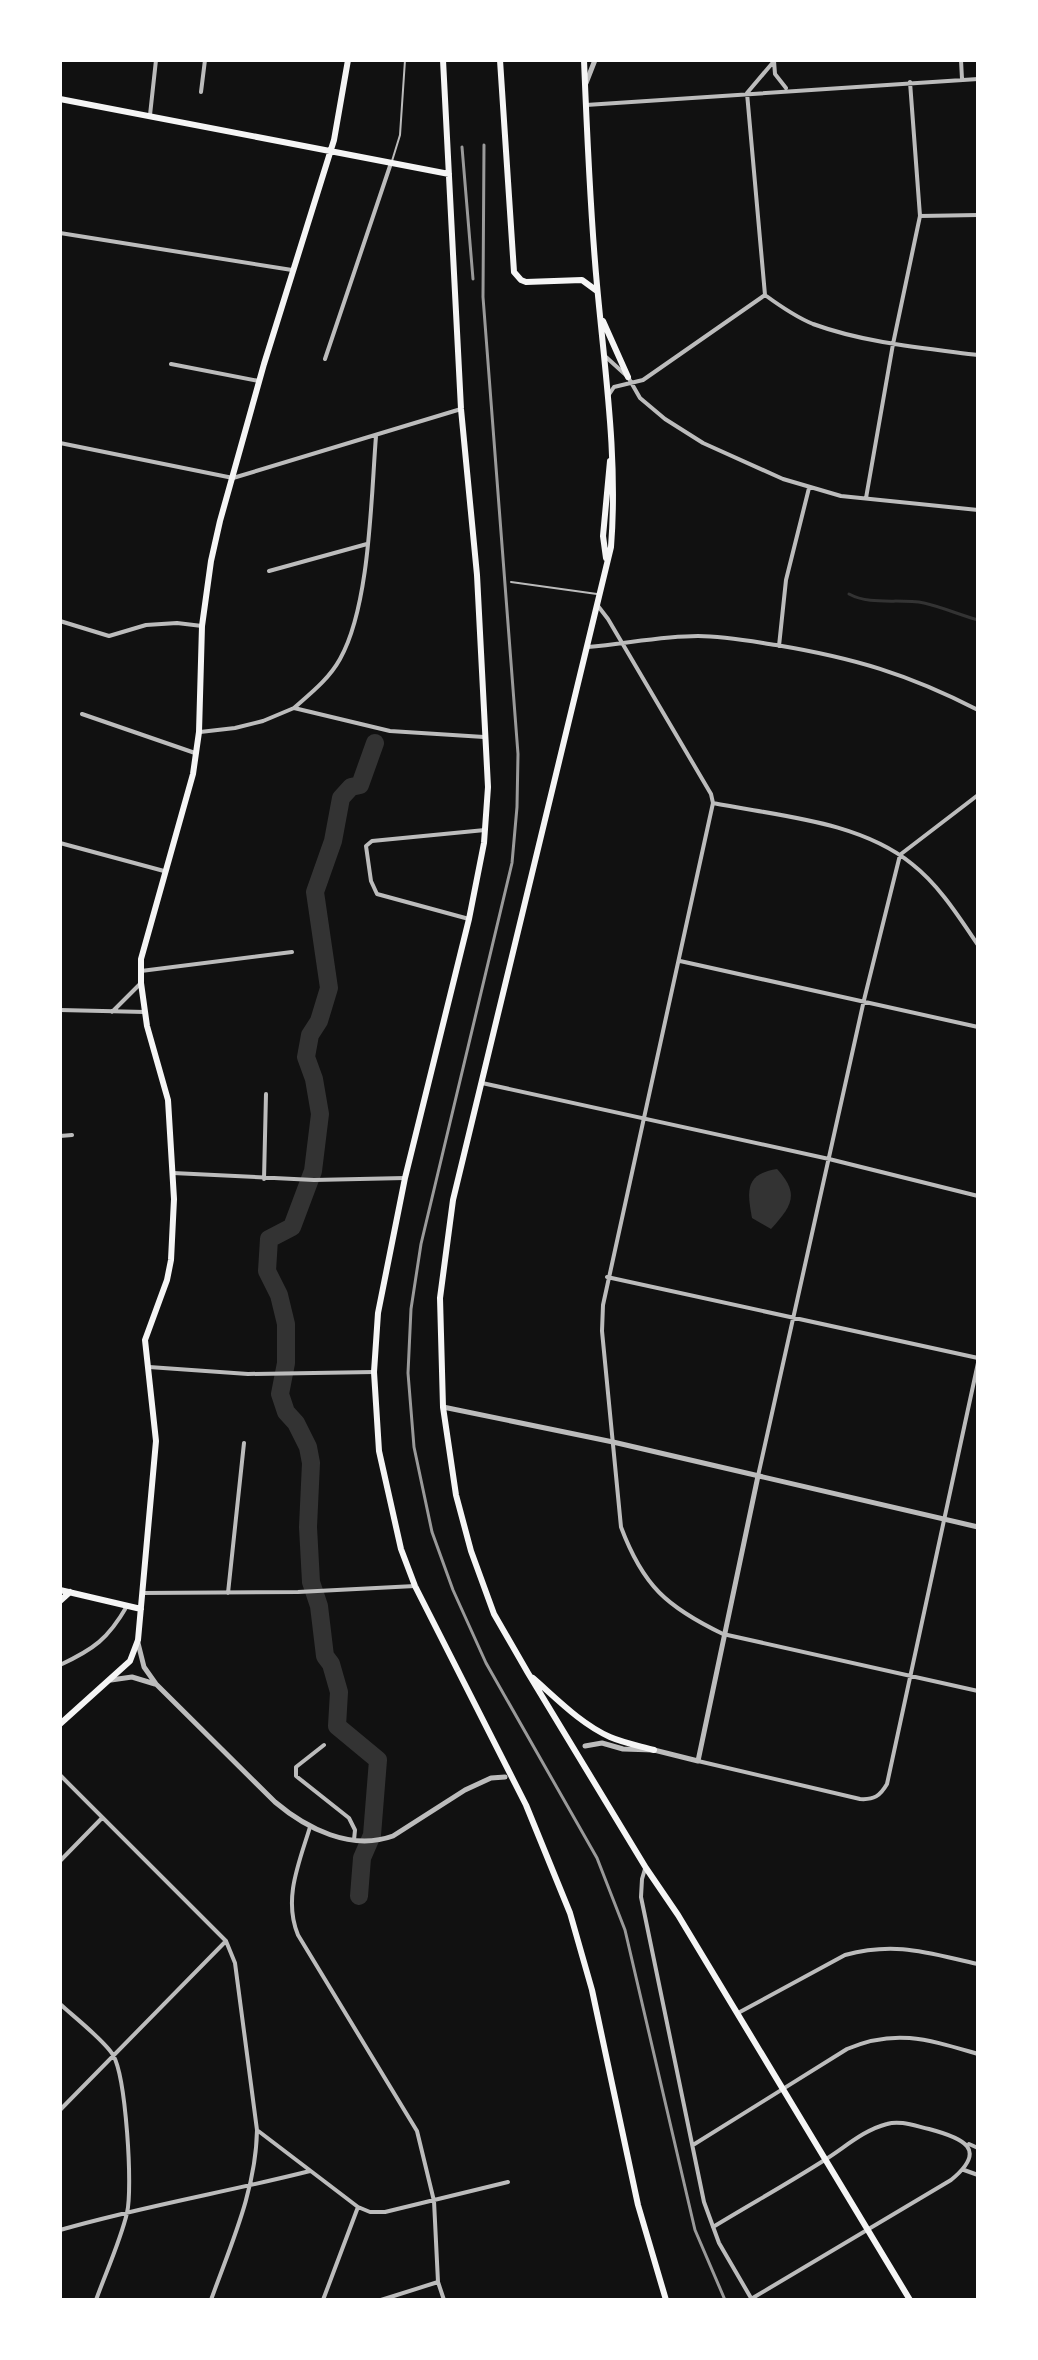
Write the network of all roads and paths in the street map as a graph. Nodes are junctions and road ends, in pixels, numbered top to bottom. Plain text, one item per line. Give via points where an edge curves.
1 (156, 60) edge
2 (205, 60) edge
3 (348, 60) edge
4 (405, 60) edge
5 (442, 60) edge
6 (500, 60) edge
7 (584, 60) edge
8 (595, 60) edge
9 (961, 60) edge
10 (774, 61) edge
11 (962, 79) junction
12 (978, 79) edge
13 (910, 82) junction
14 (585, 87) junction
15 (788, 90) junction
16 (201, 92) dead end
17 (747, 93) junction
18 (60, 99) edge
19 (586, 105) junction
20 (150, 115) junction
21 (331, 149) junction
22 (391, 163) junction
23 (449, 174) junction
24 (978, 215) edge
25 (920, 216) junction
26 (60, 233) edge
27 (595, 268) junction
28 (292, 270) junction
29 (582, 280) junction
30 (597, 291) junction
31 (765, 295) junction
32 (600, 313) junction
33 (893, 344) junction
34 (603, 355) junction
35 (978, 355) edge
36 (325, 359) dead end
37 (171, 364) dead end
38 (259, 381) junction
39 (630, 381) junction
40 (608, 397) junction
41 (461, 409) junction
42 (376, 436) junction
43 (60, 443) edge
44 (233, 478) junction
45 (809, 488) junction
46 (866, 498) junction
47 (978, 510) edge
48 (367, 544) junction
49 (269, 571) dead end
50 (511, 582) dead end
51 (598, 594) junction
52 (596, 604) junction
53 (60, 621) edge
54 (202, 626) junction
55 (622, 644) junction
56 (779, 646) junction
57 (586, 647) junction
58 (294, 708) junction
59 (978, 710) edge
60 (82, 714) dead end
61 (199, 732) junction
62 (486, 737) junction
63 (195, 753) junction
64 (978, 795) edge
65 (713, 803) junction
66 (485, 830) junction
67 (60, 843) edge
68 (900, 855) junction
69 (167, 871) junction
70 (469, 919) junction
71 (978, 945) edge
72 (292, 952) dead end
73 (679, 961) junction
74 (141, 971) junction
75 (141, 983) junction
76 (864, 1000) junction
77 (60, 1010) edge
78 (112, 1012) junction
79 (145, 1012) junction
80 (978, 1027) edge
81 (482, 1083) junction
82 (266, 1094) dead end
83 (643, 1118) junction
84 (72, 1135) dead end
85 (60, 1136) edge
86 (829, 1159) junction
87 (173, 1173) junction
88 (405, 1178) junction
89 (264, 1179) junction
90 (978, 1196) edge
91 (607, 1277) junction
92 (794, 1317) junction
93 (978, 1360) edge
94 (148, 1367) junction
95 (374, 1372) junction
96 (443, 1407) junction
97 (613, 1442) junction
98 (244, 1443) dead end
99 (758, 1476) junction
100 (945, 1519) junction
101 (978, 1527) edge
102 (415, 1586) junction
103 (60, 1590) edge
104 (70, 1592) junction
105 (142, 1593) junction
106 (228, 1593) junction
107 (60, 1601) edge
108 (127, 1606) junction
109 (141, 1609) junction
110 (723, 1634) junction
111 (138, 1640) junction
112 (60, 1665) edge
113 (528, 1673) junction
114 (909, 1677) junction
115 (111, 1680) junction
116 (156, 1684) junction
117 (978, 1691) edge
118 (60, 1724) edge
119 (324, 1745) dead end
120 (585, 1746) dead end
121 (654, 1750) junction
122 (698, 1761) junction
123 (60, 1775) edge
124 (505, 1777) dead end
125 (102, 1818) junction
126 (310, 1827) junction
127 (356, 1840) junction
128 (60, 1861) edge
129 (646, 1868) junction
130 (226, 1941) junction
131 (978, 1964) edge
132 (60, 2004) edge
133 (737, 2013) junction
134 (113, 2054) junction
135 (978, 2054) edge
136 (783, 2088) junction
137 (60, 2110) edge
138 (257, 2130) junction
139 (967, 2143) junction
140 (693, 2145) junction
141 (978, 2148) edge
142 (825, 2160) junction
143 (312, 2170) junction
144 (964, 2170) junction
145 (978, 2175) edge
146 (508, 2182) dead end
147 (251, 2186) junction
148 (434, 2201) junction
149 (358, 2207) junction
150 (127, 2211) junction
151 (713, 2227) junction
152 (60, 2230) edge
153 (870, 2230) junction
154 (438, 2282) junction
155 (752, 2299) edge
156 (909, 2299) edge
157 (96, 2300) edge
158 (211, 2300) edge
159 (323, 2300) edge
160 (381, 2300) edge
161 (444, 2300) edge
162 (666, 2300) edge

1 - 20 street
2 - 16 street
3 - 21 main road
4 - 22 lane via 400,135
5 - 23 main road
6 - 29 main road via 517,277 526,282
7 - 14 main road
8 - 14 street
9 - 11 street
10 - 15 street via 777,78
10 - 17 street
11 - 12 street
11 - 13 street
13 - 15 street
13 - 25 street
14 - 19 main road
15 - 17 street
17 - 19 street
17 - 31 street
18 - 20 main road
19 - 27 main road
20 - 21 main road
21 - 22 main road
21 - 28 main road
22 - 23 main road
22 - 36 street
23 - 41 main road
24 - 25 street
25 - 33 street
26 - 28 street
27 - 29 main road
27 - 30 main road
28 - 38 main road
29 - 30 main road
30 - 32 main road
31 - 33 street via 813,324
31 - 39 street via 643,380
32 - 34 main road
32 - 39 main road
33 - 35 street
33 - 46 street
34 - 39 street
34 - 40 main road
37 - 38 street
38 - 44 main road
39 - 40 street via 614,387
39 - 45 street via 640,398 703,443
40 - 51 main road via 613,442 603,536 606,560
41 - 42 street
41 - 62 main road
42 - 44 street
42 - 48 street
43 - 44 street
44 - 54 main road via 211,561
45 - 46 street
45 - 56 street via 786,580
46 - 47 street
48 - 49 street
48 - 58 street via 352,636 323,682
50 - 51 lane
51 - 52 main road
52 - 55 street
52 - 57 main road
53 - 54 street via 109,636 146,625
54 - 61 main road
55 - 56 street via 694,636
55 - 57 street
55 - 65 street
56 - 59 street via 905,676
57 - 81 main road
58 - 61 street via 263,721
58 - 62 street via 390,731
60 - 63 street
61 - 63 main road
62 - 66 main road
63 - 69 main road
64 - 68 street
65 - 68 street via 828,826
65 - 73 street
66 - 70 main road
66 - 70 street via 369,841 366,850 377,894
67 - 69 street
68 - 71 street via 931,882
68 - 76 street
69 - 74 main road
70 - 88 main road
72 - 74 street
73 - 76 street
73 - 83 street
74 - 75 main road
75 - 78 street
75 - 79 main road
76 - 80 street
76 - 86 street
77 - 78 street
78 - 79 street
79 - 87 main road via 168,1100
81 - 83 street
81 - 96 main road via 453,1200 440,1298
82 - 89 street
83 - 86 street
83 - 91 street
84 - 85 street
86 - 90 street
86 - 92 street
87 - 89 street
87 - 94 main road via 171,1260 146,1334
88 - 89 street
88 - 95 main road via 378,1313
91 - 92 street
91 - 97 street via 602,1331
92 - 93 street
92 - 99 street
93 - 100 street
94 - 95 street via 278,1374
94 - 105 main road via 156,1441
95 - 102 main road via 379,1451
96 - 97 street
96 - 113 main road via 456,1495 471,1551 494,1614
97 - 99 street
97 - 110 street via 621,1527 643,1575 689,1618
98 - 106 street
99 - 100 street
99 - 110 street
100 - 101 street
100 - 114 street
102 - 106 street
102 - 162 main road via 526,1805 575,1928 638,2205
103 - 104 main road
104 - 107 main road
104 - 108 main road
105 - 106 street
105 - 109 main road
108 - 109 main road
108 - 112 street via 95,1648
109 - 111 main road
110 - 114 street
110 - 122 street
111 - 115 main road via 130,1661
111 - 116 street via 144,1667
113 - 121 main road via 600,1731
113 - 129 main road
114 - 117 street
114 - 122 street via 887,1784 871,1800
115 - 116 street via 139,1678
115 - 118 main road
116 - 126 street via 261,1790
119 - 127 street via 301,1761 296,1776 349,1818
120 - 121 street
121 - 122 street
123 - 125 street
124 - 127 street via 479,1782 393,1836
125 - 128 street
125 - 130 street
126 - 127 street
126 - 148 street via 292,1889 292,1921 417,2131
129 - 133 main road
129 - 140 street via 641,1897
130 - 134 street
130 - 138 street via 239,1984
131 - 133 street via 901,1947 858,1952
132 - 134 street
133 - 136 main road
134 - 137 street
134 - 150 street via 123,2108
135 - 136 street via 924,2039 881,2037 847,2049
136 - 140 street
136 - 142 main road
138 - 143 street
138 - 147 street
139 - 141 street
139 - 142 street via 898,2122 877,2127
139 - 144 street
140 - 151 street
142 - 151 street
142 - 153 main road
143 - 147 street
143 - 149 street
144 - 145 street
144 - 153 street
146 - 148 street
147 - 150 street
147 - 158 street
148 - 149 street via 385,2212
148 - 154 street
149 - 159 street
150 - 152 street
150 - 157 street
151 - 155 street
153 - 155 street
153 - 156 main road
154 - 160 street
154 - 161 street

